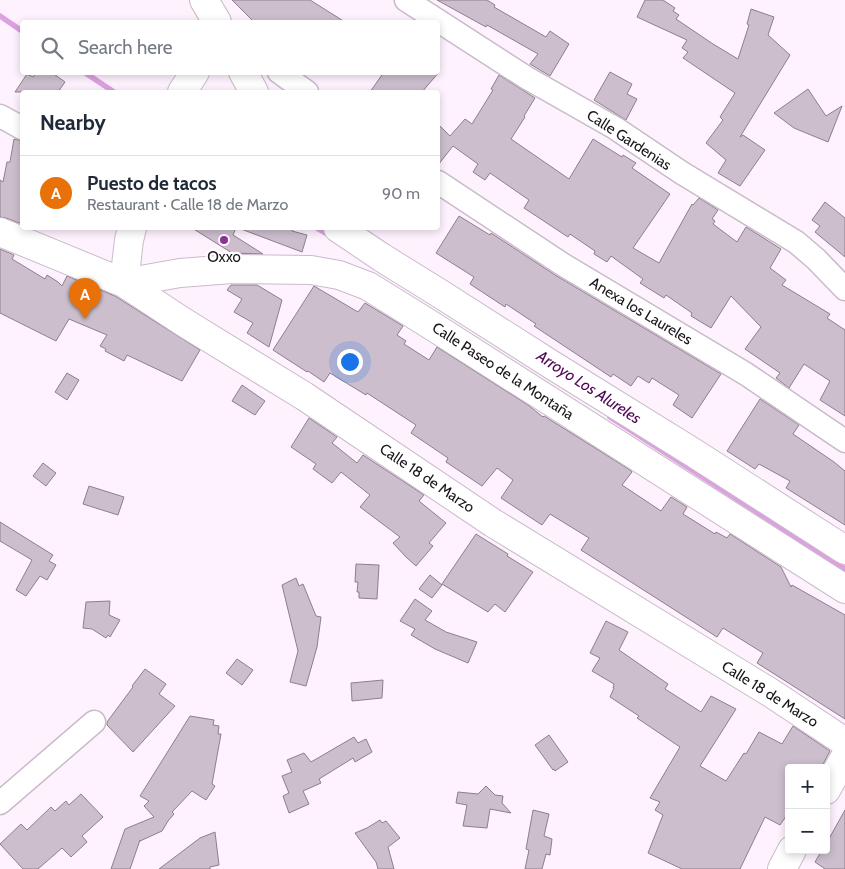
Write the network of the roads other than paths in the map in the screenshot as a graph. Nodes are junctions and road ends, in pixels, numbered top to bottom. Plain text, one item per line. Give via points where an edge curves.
1 (204, 0) edge
2 (406, 0) edge
3 (216, 20) edge
4 (437, 20) edge
5 (440, 22) edge
6 (193, 75) edge
7 (245, 75) edge
8 (284, 75) edge
9 (183, 90) edge
10 (253, 90) edge
11 (304, 90) edge
12 (0, 116) edge
13 (20, 127) edge
14 (440, 183) edge
15 (132, 230) edge
16 (341, 230) edge
17 (0, 232) edge
18 (124, 283) junction
19 (845, 289) edge
20 (845, 442) edge
21 (845, 550) edge
22 (845, 589) edge
23 (94, 722) dead end
24 (845, 742) edge
25 (845, 757) edge
26 (830, 783) edge
27 (0, 802) edge
28 (790, 854) edge
29 (782, 869) edge

1 - 3 main road
2 - 4 street, Calle Gardenias
5 - 19 street, Calle Gardenias via 796,242
6 - 9 main road
7 - 10 main road
8 - 11 street
12 - 13 street
14 - 20 street, Anexa los Laureles via 562,264 746,374
15 - 18 main road
16 - 21 main road, Calle Paseo de la Montaña
17 - 18 main road, Calle 18 de Marzo
18 - 22 main road, Calle Paseo de la Montaña via 180,273 232,269 310,270 339,275 368,286
18 - 24 main road, Calle 18 de Marzo via 304,396 493,523
23 - 27 street
25 - 26 main road
28 - 29 main road

